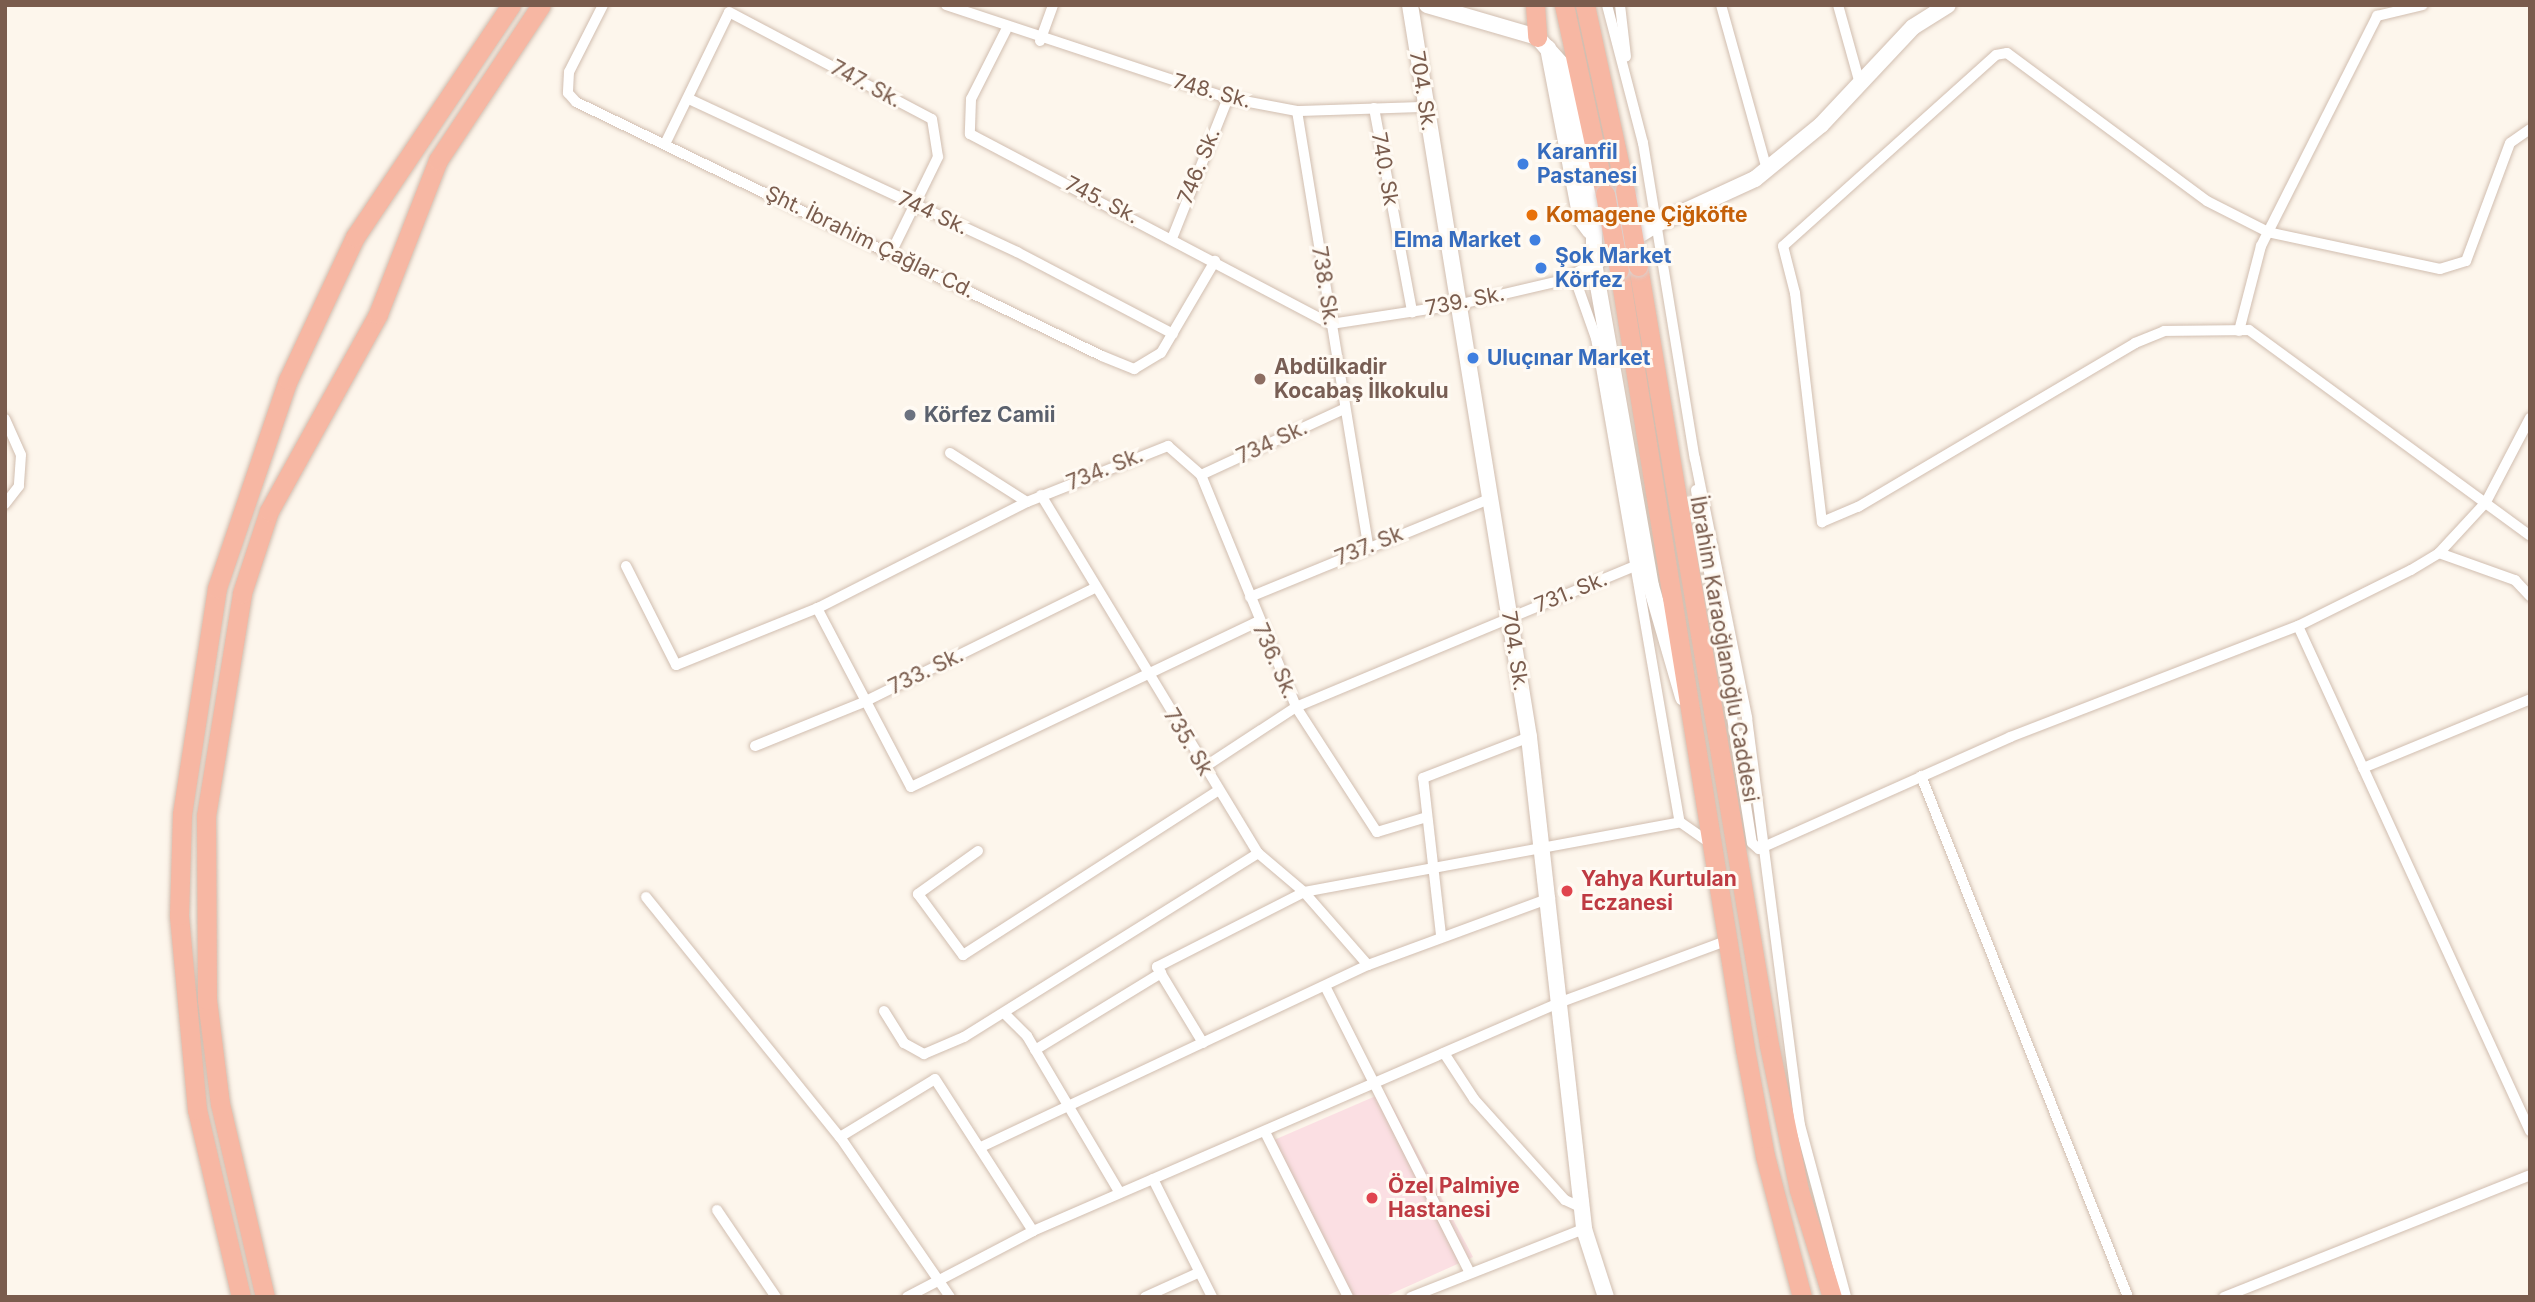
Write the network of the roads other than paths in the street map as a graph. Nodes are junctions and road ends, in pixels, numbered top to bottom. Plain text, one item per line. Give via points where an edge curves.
1 (512, 5) edge
2 (541, 5) edge
3 (603, 5) edge
4 (946, 5) edge
5 (1053, 5) edge
6 (1410, 5) edge
7 (1427, 5) edge
8 (1535, 5) edge
9 (1564, 5) edge
10 (1585, 5) edge
11 (1607, 5) edge
12 (1620, 5) edge
13 (1721, 5) edge
14 (1838, 5) edge
15 (1948, 5) edge
16 (2423, 5) edge
17 (727, 12) edge
18 (1006, 30) junction
19 (1040, 41) junction
20 (1543, 42) junction
21 (1625, 65) junction
22 (1860, 84) junction
23 (1228, 98) junction
24 (689, 99) junction
25 (1424, 107) junction
26 (1374, 108) junction
27 (1297, 111) junction
28 (2530, 129) edge
29 (666, 142) junction
30 (1767, 170) junction
31 (914, 204) junction
32 (1657, 224) junction
33 (2268, 232) junction
34 (1173, 236) junction
35 (892, 251) junction
36 (1215, 261) junction
37 (1594, 263) junction
38 (1628, 268) junction
39 (1574, 276) junction
40 (1461, 304) junction
41 (1412, 312) junction
42 (1332, 324) junction
43 (2239, 331) junction
44 (1173, 334) junction
45 (1343, 409) junction
46 (2530, 418) edge
47 (5, 419) edge
48 (950, 453) dead end
49 (1695, 459) junction
50 (1201, 475) junction
51 (1041, 495) junction
52 (1491, 498) junction
53 (1027, 502) junction
54 (2486, 502) junction
55 (5, 504) edge
56 (2530, 536) edge
57 (1368, 545) junction
58 (2439, 553) junction
59 (626, 566) dead end
60 (1633, 567) junction
61 (1093, 589) junction
62 (2530, 596) edge
63 (1250, 597) junction
64 (817, 608) junction
65 (1509, 616) junction
66 (1257, 622) junction
67 (2298, 626) junction
68 (1737, 664) junction
69 (1723, 668) junction
70 (1147, 672) junction
71 (2530, 699) edge
72 (863, 702) junction
73 (1297, 708) junction
74 (1696, 729) junction
75 (1529, 737) junction
76 (755, 746) dead end
77 (1203, 768) junction
78 (2362, 768) junction
79 (1921, 776) junction
80 (1217, 790) junction
81 (1427, 817) junction
82 (1680, 822) junction
83 (1714, 846) junction
84 (1765, 848) junction
85 (1545, 849) junction
86 (978, 851) dead end
87 (1258, 853) junction
88 (1432, 869) junction
89 (1304, 892) junction
90 (646, 897) dead end
91 (1550, 898) junction
92 (1441, 934) junction
93 (1729, 940) junction
94 (1368, 965) junction
95 (1161, 973) junction
96 (1326, 988) junction
97 (1562, 1002) junction
98 (884, 1011) dead end
99 (1004, 1013) junction
100 (1203, 1043) junction
101 (1035, 1051) junction
102 (1444, 1054) junction
103 (1373, 1084) junction
104 (1066, 1102) junction
105 (2530, 1131) edge
106 (1265, 1132) junction
107 (840, 1137) junction
108 (981, 1147) junction
109 (2530, 1175) edge
110 (1153, 1179) junction
111 (1120, 1193) junction
112 (1582, 1208) junction
113 (717, 1210) dead end
114 (1584, 1229) junction
115 (1033, 1230) junction
116 (1198, 1273) junction
117 (1470, 1273) junction
118 (938, 1281) junction
119 (241, 1297) edge
120 (265, 1297) edge
121 (776, 1297) edge
122 (906, 1297) edge
123 (950, 1297) edge
124 (1145, 1297) edge
125 (1212, 1297) edge
126 (1348, 1297) edge
127 (1411, 1297) edge
128 (1606, 1297) edge
129 (1802, 1297) edge
130 (1832, 1297) edge
131 (1846, 1297) edge
132 (2128, 1297) edge
133 (2224, 1297) edge

1 - 119 highway via 355,237 288,380 217,588 182,814 179,915 197,1110
2 - 120 highway via 438,160 378,314 269,511 240,606 206,816 207,1000 220,1104
3 - 29 street, Şht. İbrahim Çağlar Cd. via 569,72 568,93
4 - 18 street, 748. Sk.
5 - 19 street
6 - 25 street, 704. Sk.
7 - 20 street
8 - 20 highway
9 - 38 highway, İbrahim Karaoğlanoğlu Caddesi, bridge via 1605,194
10 - 38 highway, İbrahim Karaoğlanoğlu Caddesi, bridge via 1625,190
11 - 21 street
12 - 21 street via 1628,39
13 - 30 street
14 - 22 street
15 - 22 street via 1913,27
16 - 33 street via 2378,16
17 - 24 street
17 - 31 street, 747. Sk. via 932,119 938,157
18 - 19 street, 748. Sk.
18 - 34 street, 745. Sk. via 971,99 970,134
19 - 23 street, 748. Sk.
20 - 37 street via 1581,219 1590,230
21 - 32 street
22 - 30 street
23 - 27 street, 748. Sk.
23 - 34 street, 746. Sk.
24 - 29 street
24 - 31 street, 744 Sk.
25 - 26 street, 748. Sk.
25 - 40 street, 704. Sk.
26 - 27 street, 748. Sk.
26 - 41 street, 740. Sk
27 - 42 street, 738. Sk.
28 - 33 street via 2510,143 2474,247 2454,268
29 - 35 street, Şht. İbrahim Çağlar Cd.
30 - 32 street via 1736,191
31 - 35 street
31 - 44 street, 744 Sk.
32 - 37 street
32 - 49 street
33 - 43 street
33 - 43 street via 2207,201 2007,53 1996,55 1783,246 1795,293 1822,522 1858,507 2135,343 2164,331
34 - 36 street, 745. Sk.
35 - 44 street, Şht. İbrahim Çağlar Cd. via 1134,369 1161,353
36 - 42 street, 745. Sk.
36 - 44 street, Şht. İbrahim Çağlar Cd.
37 - 39 street, 739. Sk.
37 - 74 street via 1651,586 1672,669
38 - 74 highway, İbrahim Karaoğlanoğlu Caddesi
38 - 130 highway, İbrahim Karaoğlanoğlu Caddesi via 1769,1045 1799,1190
39 - 40 street, 739. Sk.
39 - 60 street via 1596,338
40 - 41 street, 739. Sk.
40 - 52 street, 704. Sk.
41 - 42 street, 739. Sk.
42 - 45 street, 738. Sk.
43 - 54 street via 2249,330
45 - 50 street, 734 Sk.
45 - 57 street, 738. Sk.
46 - 54 street
47 - 55 street via 21,455 19,486
48 - 53 street
49 - 68 street
49 - 69 street
50 - 51 street, 734. Sk. via 1168,446
50 - 63 street, 736. Sk.
51 - 53 street
51 - 61 street, 735. Sk
52 - 57 street, 737. Sk
52 - 65 street, 704. Sk.
53 - 64 street
54 - 56 street
54 - 58 street
57 - 63 street, 737. Sk
58 - 62 street via 2515,580
58 - 67 street
59 - 64 street via 676,665
60 - 65 street, 731. Sk.
60 - 82 street
61 - 70 street, 735. Sk
61 - 72 street, 733. Sk.
63 - 66 street, 736. Sk.
64 - 72 street
65 - 73 street, 731. Sk.
65 - 75 street, 704. Sk.
66 - 70 street
66 - 73 street, 736. Sk.
67 - 78 street
67 - 79 street
68 - 69 street
68 - 84 street
69 - 84 street via 1752,843
70 - 72 street via 911,787
70 - 77 street, 735. Sk
71 - 78 street
72 - 76 street, 733. Sk.
73 - 77 street, 731. Sk.
73 - 81 street, 736. Sk. via 1377,832
74 - 83 highway, İbrahim Karaoğlanoğlu Caddesi
75 - 81 street via 1423,778
75 - 85 street, 704. Sk.
77 - 80 street, 735. Sk
78 - 105 street
79 - 84 street
79 - 132 street
80 - 86 street via 963,955 918,894
80 - 87 street, 735. Sk
81 - 88 street
82 - 83 street
82 - 85 street
83 - 93 highway, İbrahim Karaoğlanoğlu Caddesi
84 - 131 street via 1800,1125
85 - 88 street
85 - 91 street, 704. Sk.
87 - 89 street, 735. Sk
87 - 99 street
88 - 89 street
88 - 92 street
89 - 94 street, 735. Sk
89 - 95 street via 1157,967
90 - 107 street
91 - 92 street
91 - 97 street, 704. Sk.
92 - 94 street
93 - 97 street
93 - 129 highway, İbrahim Karaoğlanoğlu Caddesi via 1765,1156
94 - 96 street
95 - 100 street
95 - 101 street
96 - 100 street
96 - 103 street
97 - 102 street
97 - 112 street, 704. Sk.
98 - 99 street via 904,1043 924,1054
99 - 101 street
100 - 104 street
101 - 104 street
102 - 103 street
102 - 112 street via 1469,1093 1565,1200
103 - 106 street
103 - 117 street
104 - 108 street
104 - 111 street
106 - 110 street
106 - 126 street
107 - 108 street via 935,1079
107 - 118 street
108 - 115 street
109 - 133 street
110 - 111 street
110 - 116 street
111 - 115 street
112 - 114 street, 704. Sk.
113 - 121 street
114 - 117 street
114 - 128 street, 704. Sk.
115 - 118 street
116 - 124 street
116 - 125 street
117 - 127 street
118 - 122 street
118 - 123 street

